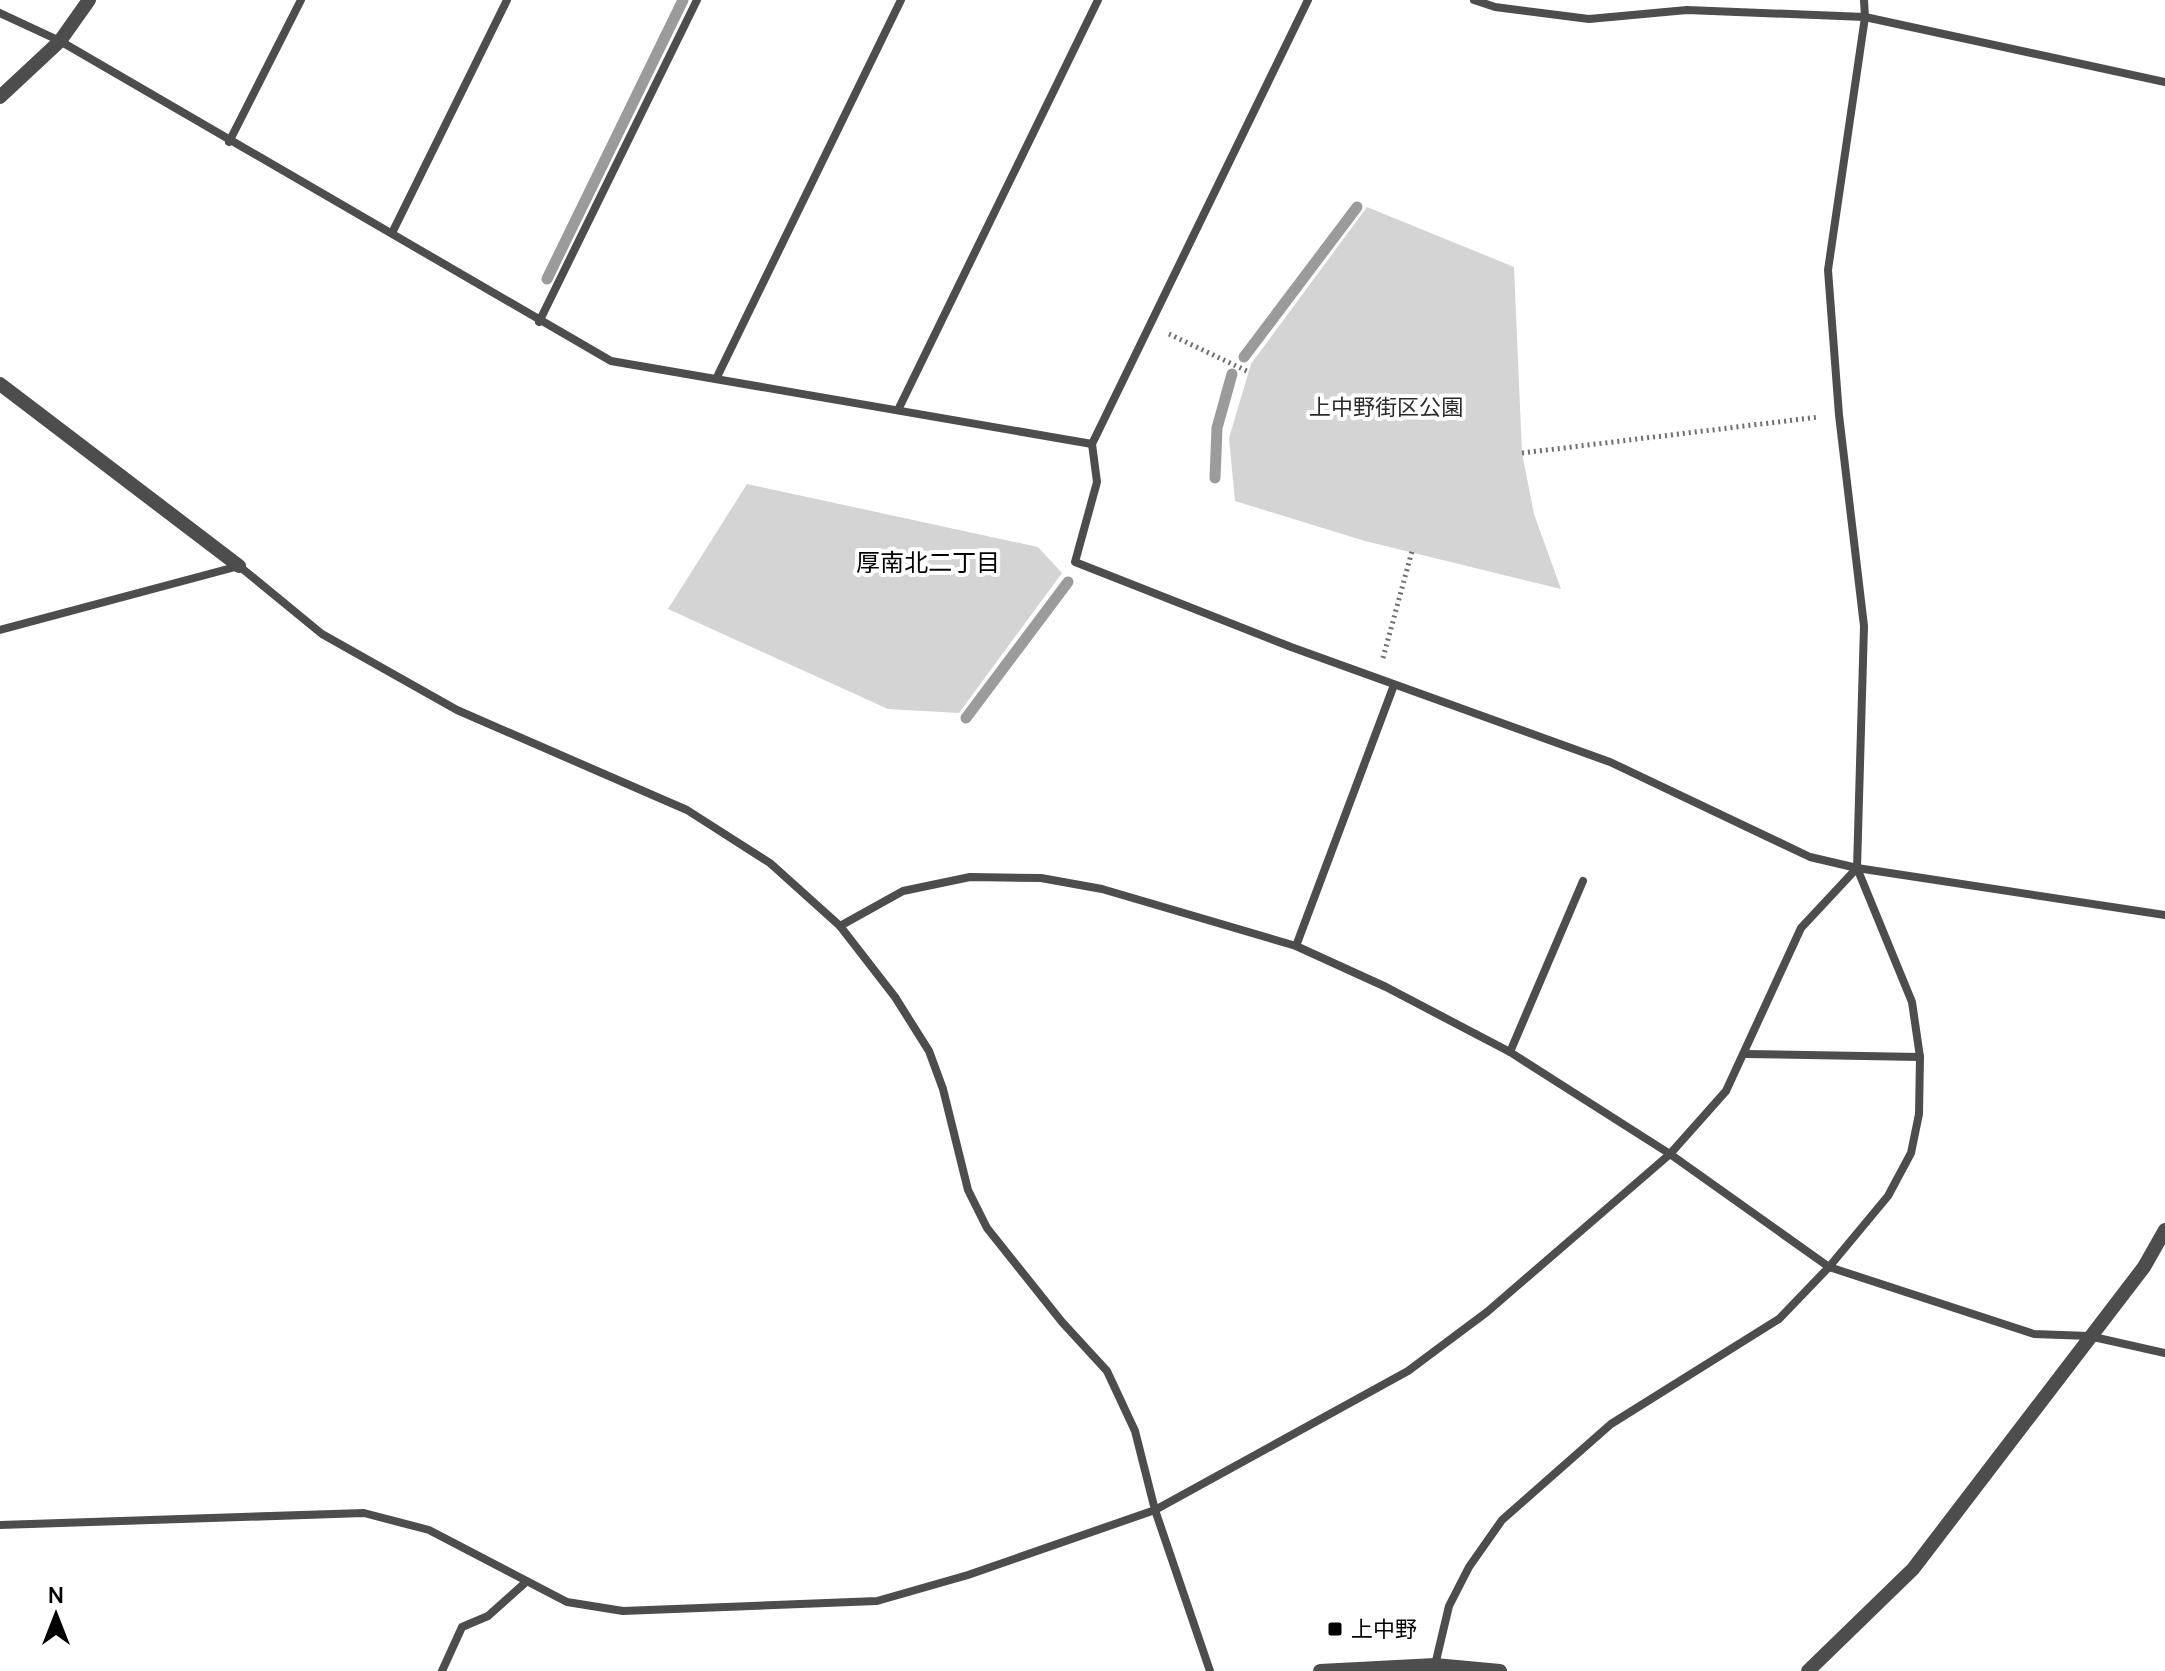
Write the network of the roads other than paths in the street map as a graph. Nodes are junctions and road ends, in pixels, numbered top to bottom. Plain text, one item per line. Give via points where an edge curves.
1 (89, 0) edge
2 (301, 0) edge
3 (507, 0) edge
4 (697, 0) edge
5 (901, 0) edge
6 (1098, 0) edge
7 (1308, 0) edge
8 (1474, 0) edge
9 (1864, 0) edge
10 (0, 13) edge
11 (1865, 17) junction
12 (60, 41) junction
13 (2165, 82) edge
14 (0, 97) edge
15 (229, 142) junction
16 (392, 233) junction
17 (539, 322) junction
18 (717, 377) junction
19 (0, 384) edge
20 (898, 410) junction
21 (1092, 444) junction
22 (239, 566) junction
23 (0, 630) edge
24 (1394, 685) junction
25 (1857, 868) junction
26 (1583, 881) dead end
27 (2165, 915) edge
28 (840, 926) junction
29 (1296, 946) junction
30 (1510, 1052) junction
31 (1745, 1054) junction
32 (1920, 1057) junction
33 (1670, 1154) junction
34 (2165, 1230) edge
35 (1829, 1267) junction
36 (2089, 1336) junction
37 (2165, 1353) edge
38 (1155, 1510) junction
39 (2, 1525) edge
40 (526, 1582) junction
41 (1435, 1665) junction
42 (442, 1671) edge
43 (1210, 1671) edge
44 (1320, 1671) edge
45 (1500, 1671) edge
46 (1808, 1671) edge

1 - 12 street
2 - 15 street
3 - 16 street
4 - 17 street
5 - 18 street
6 - 20 street
7 - 21 street
8 - 11 street via 1589,19 1687,10
9 - 11 street
10 - 12 street
11 - 13 street
11 - 25 street via 1828,270 1864,626
12 - 14 street
12 - 15 street
15 - 16 street
16 - 17 street
17 - 18 street via 611,361
18 - 20 street
19 - 22 street
20 - 21 street
21 - 24 street via 1097,482 1075,562
22 - 23 street
22 - 28 street via 322,634 457,710 687,810 770,863
24 - 25 street via 1610,762 1810,857
24 - 29 street
25 - 27 street
25 - 31 street via 1801,928
25 - 32 street via 1912,1002
26 - 30 street
28 - 29 street via 903,891 970,877 1041,878 1102,889
28 - 38 street via 929,1051 968,1190 987,1228 1107,1371 1135,1431
29 - 30 street
30 - 33 street
31 - 32 street
31 - 33 street via 1726,1091
32 - 35 street via 1919,1114 1911,1153 1888,1196
33 - 35 street
33 - 38 street via 1487,1312 1408,1371
34 - 36 street via 2144,1267
35 - 36 street via 2034,1334
35 - 41 street via 1779,1319 1611,1424 1502,1520 1449,1606
36 - 37 street
36 - 46 street via 1913,1569
38 - 40 street via 877,1601 623,1611 567,1602
38 - 43 street
39 - 40 street via 364,1513 429,1530
40 - 42 street via 488,1616 462,1627
41 - 44 street
41 - 45 street

